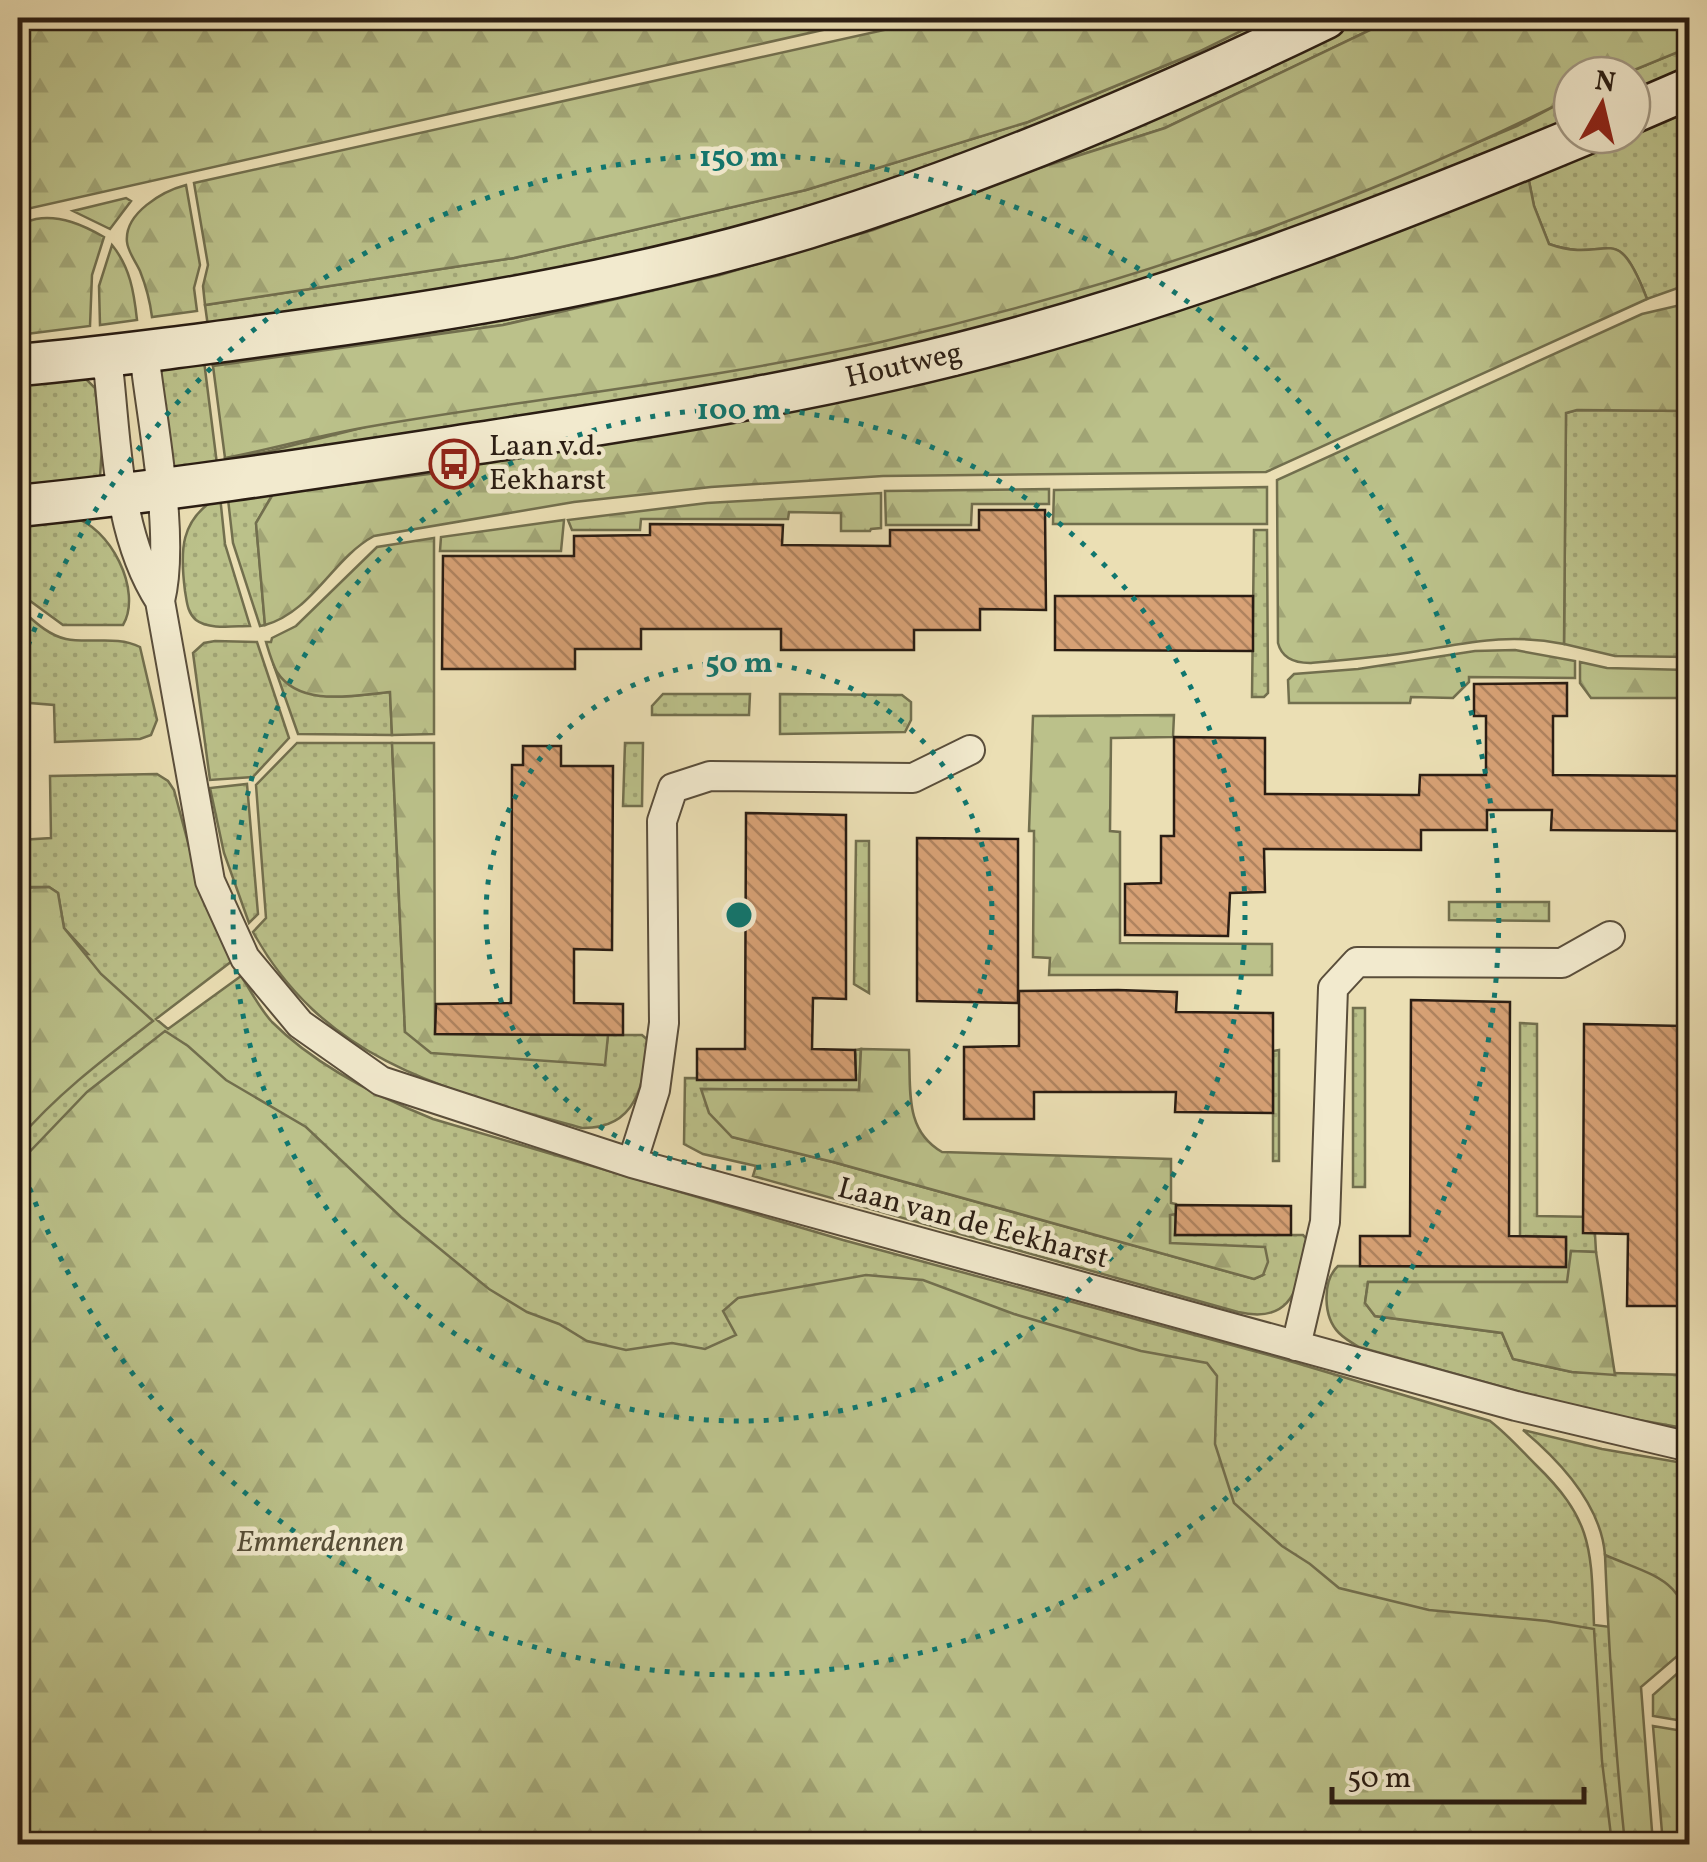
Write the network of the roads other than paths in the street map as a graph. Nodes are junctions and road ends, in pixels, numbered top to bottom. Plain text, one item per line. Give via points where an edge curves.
1 (1326, 18) edge
2 (1690, 88) edge
3 (1652, 104) edge
4 (1552, 148) edge
5 (147, 350) junction
6 (101, 357) junction
7 (18, 365) edge
8 (142, 493) junction
9 (18, 506) edge
10 (160, 601) junction
11 (970, 750) dead end
12 (1610, 936) dead end
13 (632, 1163) junction
14 (1296, 1346) junction
15 (1690, 1447) edge

1 - 5 street via 1121,112 807,228 625,276 472,306
2 - 3 street
4 - 8 street, Houtweg via 1194,286 881,372 701,409
5 - 6 street
5 - 8 street, Laan van de Eekharst
6 - 7 street
6 - 8 street, Laan van de Eekharst
8 - 9 street, Houtweg
8 - 10 street, Laan van de Eekharst via 146,578
8 - 10 street, Laan van de Eekharst via 166,578
10 - 13 street, Laan van de Eekharst via 210,881 245,958 300,1024 382,1081
11 - 13 street via 913,778 710,776 674,788 662,821 664,1022 656,1090
12 - 14 street via 1562,963 1357,962 1333,988 1324,1222
13 - 14 street, Laan van de Eekharst
14 - 15 street, Laan van de Eekharst

